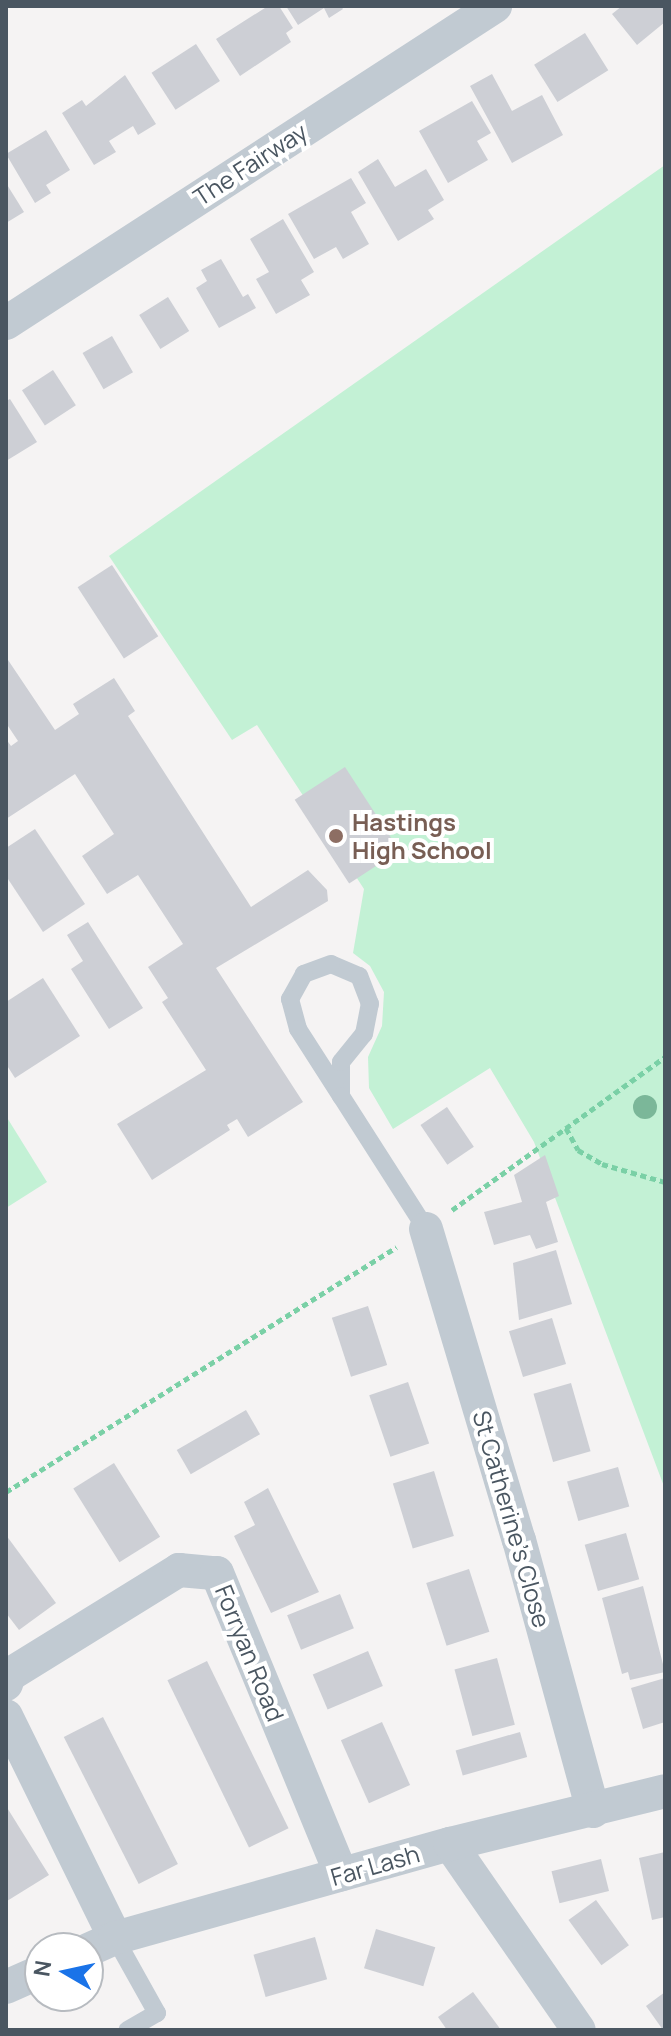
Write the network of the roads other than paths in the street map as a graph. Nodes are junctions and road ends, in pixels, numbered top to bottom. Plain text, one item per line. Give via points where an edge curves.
1 (495, 6) edge
2 (6, 323) edge
3 (341, 1096) junction
4 (426, 1229) joint
5 (6, 1684) edge
6 (6, 1716) edge
7 (665, 1791) edge
8 (593, 1811) junction
9 (450, 1844) junction
10 (341, 1874) junction
11 (97, 1932) edge
12 (104, 1943) edge
13 (104, 1947) edge
14 (128, 2030) edge
15 (579, 2030) edge

1 - 2 street, The Fairway
3 - 3 lane via 341,1062 364,1034 370,1004 359,976 331,964 304,974 290,999 298,1029
3 - 4 lane
4 - 8 street, St Catherine's Close
5 - 10 street, Forryan Road via 9,1675 179,1570 217,1573
6 - 11 street
7 - 8 street, Far Lash
8 - 9 street, Far Lash
9 - 10 street, Far Lash
9 - 15 street
10 - 12 street, Far Lash
13 - 14 lane via 157,2013

